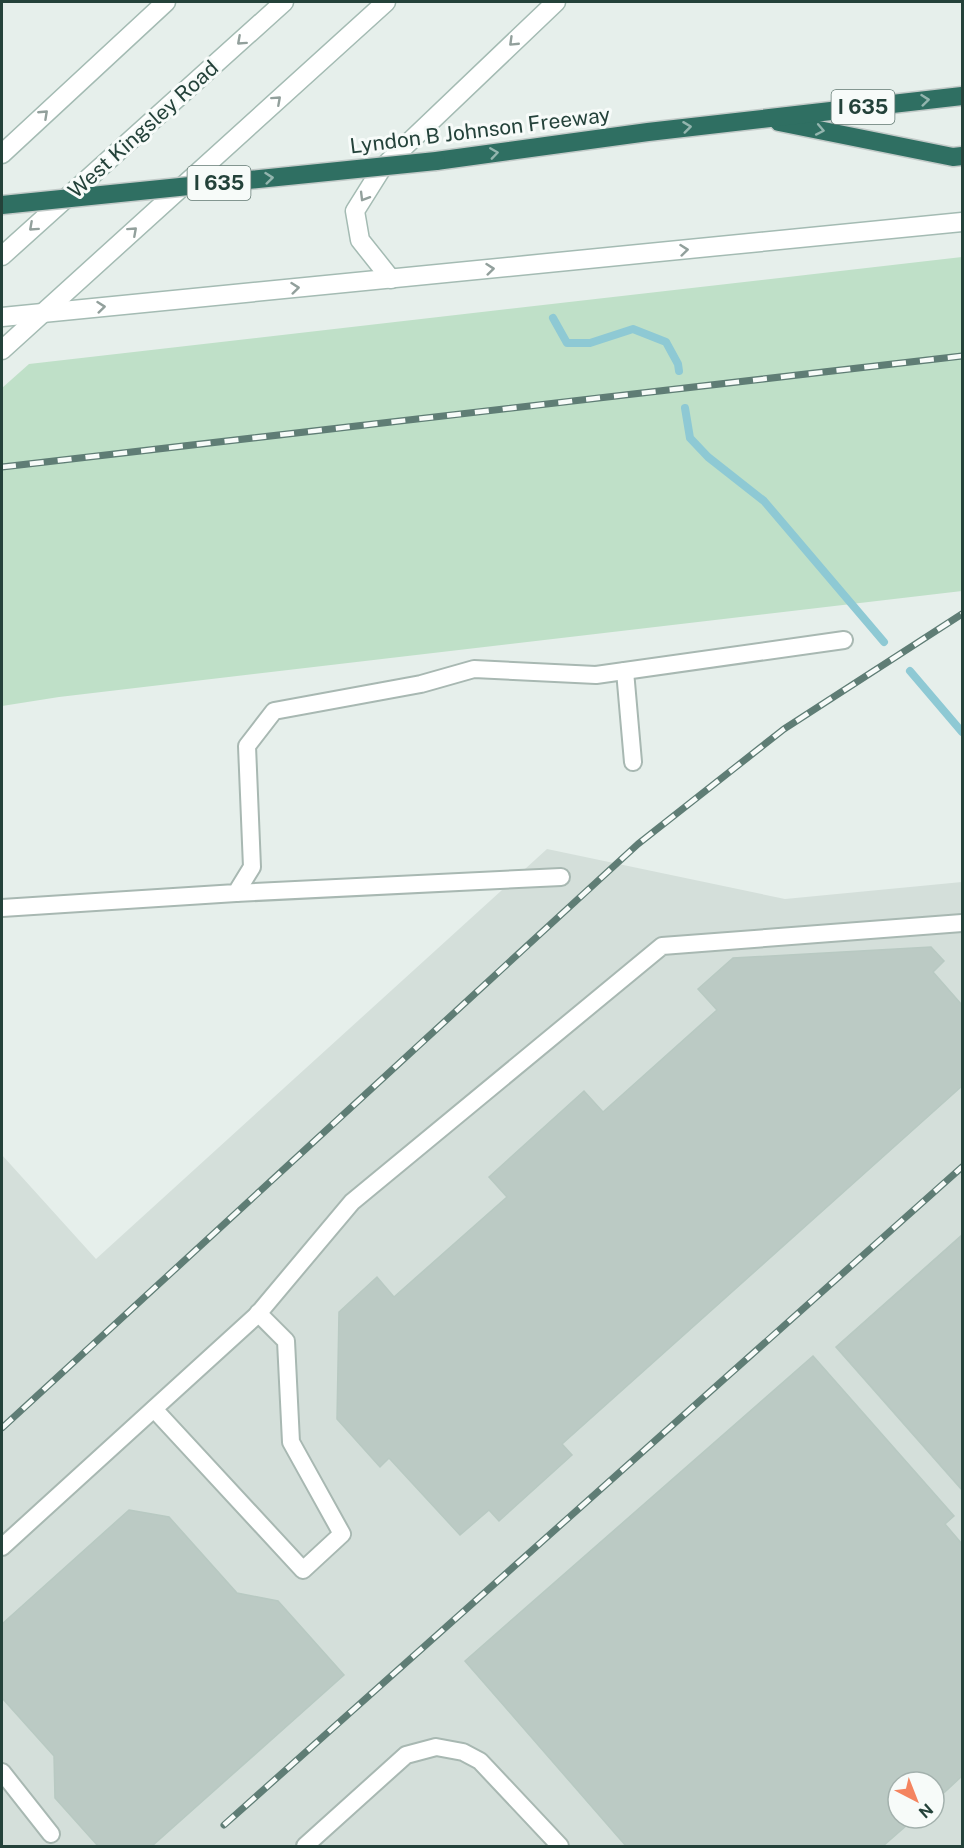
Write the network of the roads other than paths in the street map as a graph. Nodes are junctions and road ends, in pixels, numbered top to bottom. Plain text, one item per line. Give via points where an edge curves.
1 (166, 2) edge
2 (284, 2) edge
3 (386, 2) edge
4 (556, 2) edge
5 (963, 96) edge
6 (763, 119) junction
7 (2, 154) edge
8 (963, 156) edge
9 (2, 205) edge
10 (963, 222) edge
11 (2, 256) edge
12 (391, 279) junction
13 (43, 313) junction
14 (2, 317) edge
15 (2, 350) edge
16 (844, 640) dead end
17 (625, 671) junction
18 (633, 762) dead end
19 (561, 877) dead end
20 (236, 893) junction
21 (2, 908) edge
22 (963, 923) edge
23 (258, 1313) junction
24 (154, 1409) junction
25 (2, 1547) edge
26 (2, 1772) edge
27 (51, 1834) dead end
28 (305, 1846) edge
29 (560, 1846) edge

7 -> 1 main road
2 -> 11 main road, West Kingsley Road
13 -> 3 main road
4 -> 12 main road via 382,168 355,211 360,240
6 -> 5 highway, Lyndon B Johnson Freeway / I 635
6 -> 8 highway
9 -> 6 highway, Lyndon B Johnson Freeway / I 635, bridge via 436,160
12 -> 10 main road
13 -> 12 main road
13 - 14 main road
13 - 15 main road
16 - 17 lane
17 - 18 lane
17 - 20 lane via 596,675 474,669 421,684 274,711 247,746 252,867
19 - 20 lane
20 - 21 lane
22 - 23 lane via 662,946 352,1202
23 - 24 lane
23 - 24 lane via 286,1341 291,1442 342,1534 303,1570
24 - 25 lane
26 - 27 lane
28 - 29 lane via 406,1755 436,1747 463,1752 480,1761

